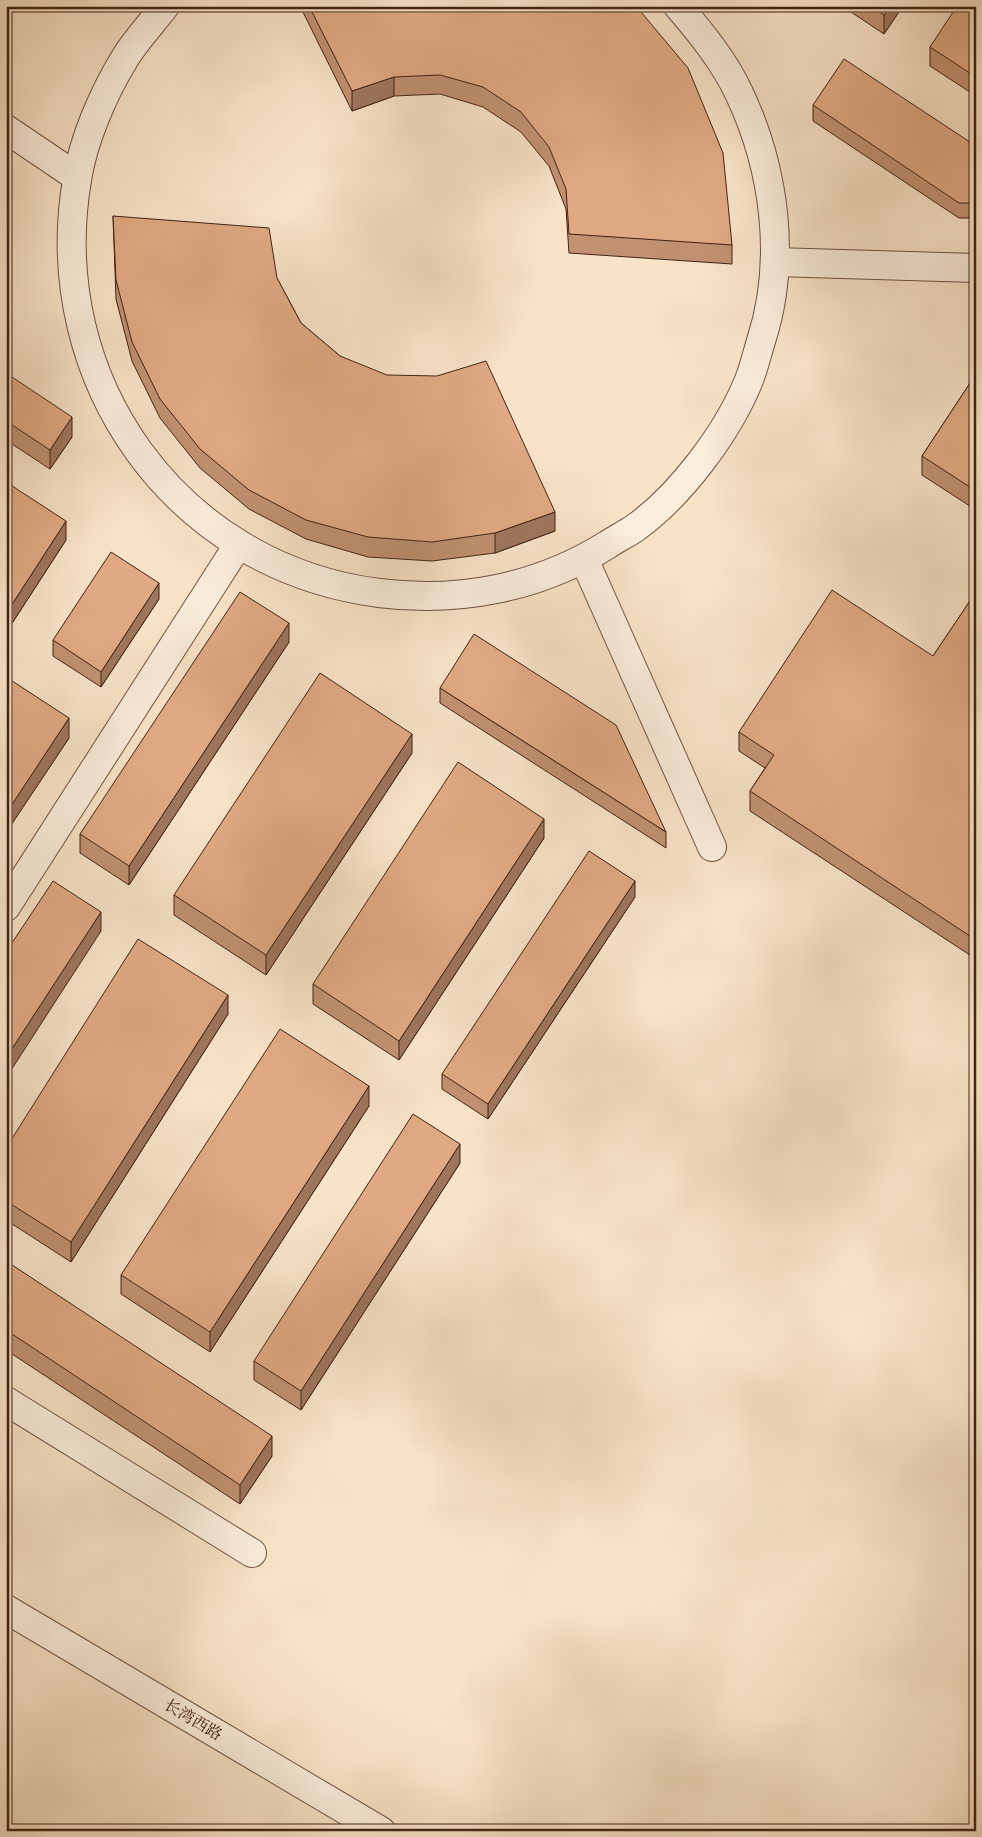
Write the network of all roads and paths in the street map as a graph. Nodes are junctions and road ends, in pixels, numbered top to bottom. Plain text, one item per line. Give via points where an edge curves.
1 (165, 6) edge
2 (678, 6) edge
3 (6, 129) edge
4 (77, 177) junction
5 (775, 262) junction
6 (976, 268) edge
7 (238, 545) junction
8 (584, 559) junction
9 (712, 847) dead end
10 (6, 908) edge
11 (6, 1401) edge
12 (252, 1552) dead end
13 (6, 1609) edge
14 (381, 1831) edge

1 - 4 street via 126,56 96,114
2 - 5 street via 708,41 738,91 760,146 773,204
3 - 4 street
4 - 7 street via 70,238 74,298 89,357 113,413 147,464 189,508
5 - 6 street
5 - 8 street via 767,323 748,382 720,436 682,485 637,526
7 - 8 street via 292,572 349,589 410,597 470,595 528,581
7 - 10 street
8 - 9 street
11 - 12 street
13 - 14 street, 长湾西路

